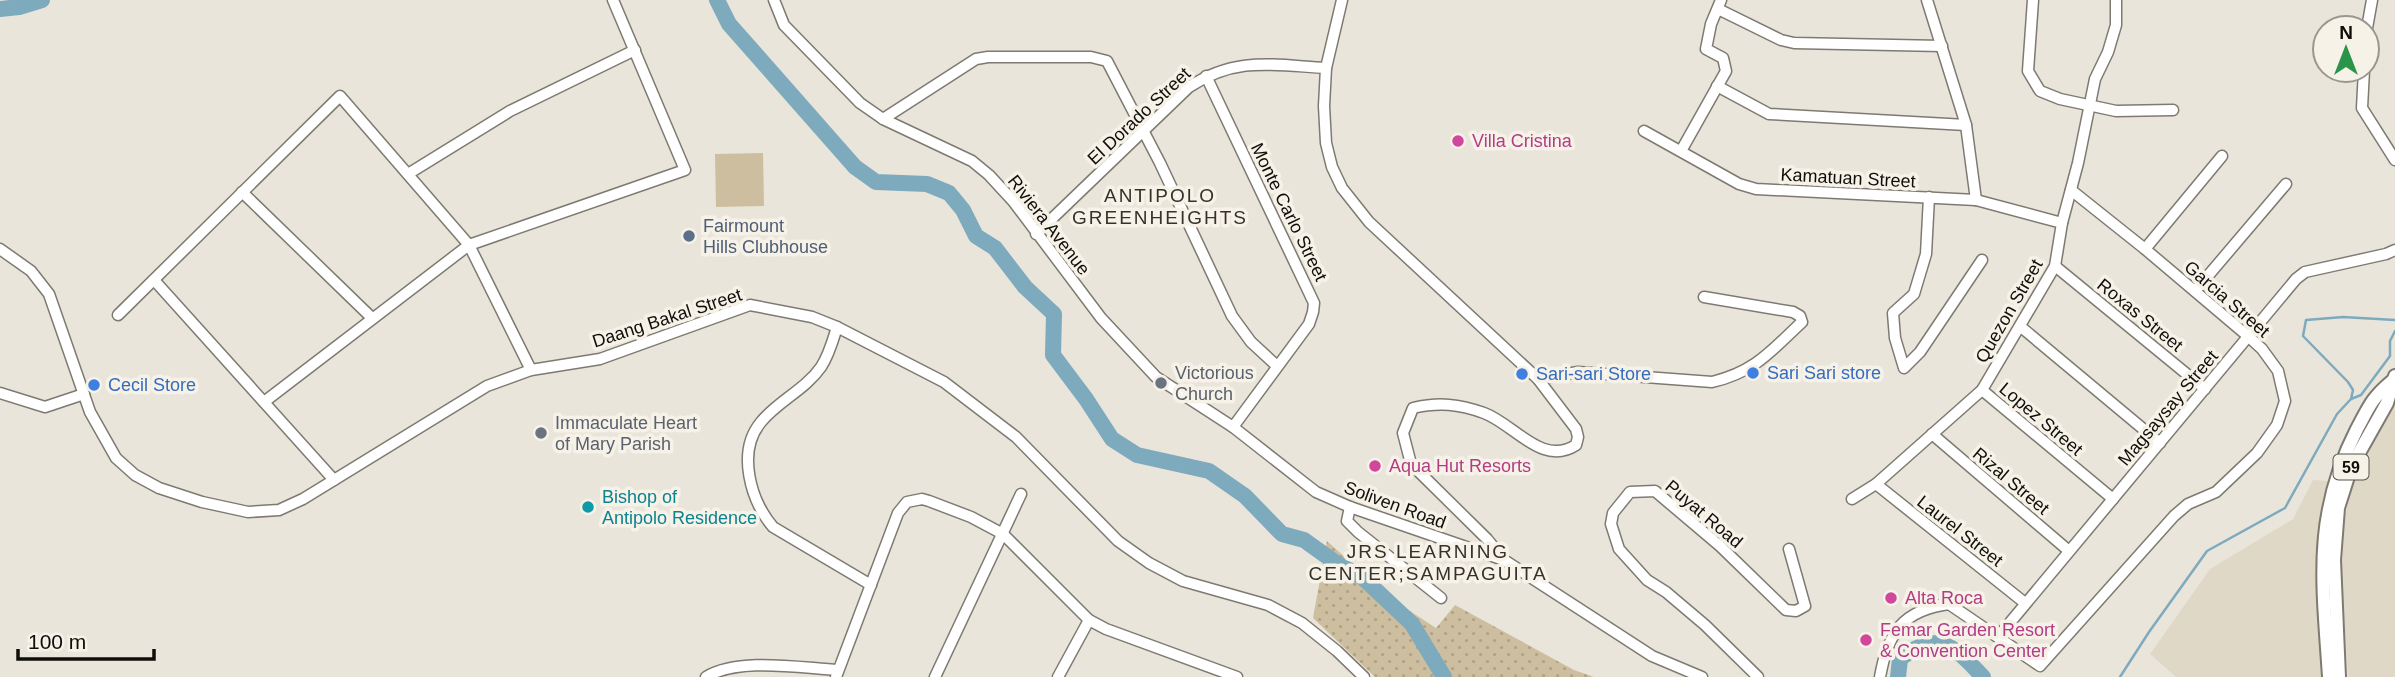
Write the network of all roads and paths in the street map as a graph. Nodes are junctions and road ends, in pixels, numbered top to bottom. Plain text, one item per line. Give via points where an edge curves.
1 (613, 0) edge
2 (774, 0) edge
3 (1342, 0) edge
4 (1927, 0) edge
5 (2033, 0) edge
6 (2116, 0) edge
7 (1719, 4) edge
8 (1942, 46) junction
9 (635, 50) junction
10 (1326, 68) junction
11 (1206, 76) junction
12 (2363, 84) edge
13 (1717, 86) junction
14 (2089, 106) junction
15 (2173, 110) dead end
16 (883, 119) junction
17 (1966, 125) junction
18 (1644, 131) dead end
19 (1143, 132) junction
20 (2392, 144) edge
21 (1681, 150) junction
22 (2222, 156) dead end
23 (2395, 160) edge
24 (408, 174) junction
25 (2286, 184) dead end
26 (2071, 190) junction
27 (243, 192) junction
28 (1929, 197) junction
29 (1976, 200) junction
30 (2062, 223) junction
31 (1036, 234) junction
32 (469, 245) junction
33 (0, 249) edge
34 (2145, 249) junction
35 (2395, 250) edge
36 (1982, 260) dead end
37 (2055, 266) junction
38 (154, 280) junction
39 (2195, 291) junction
40 (1704, 297) dead end
41 (118, 315) dead end
42 (372, 318) junction
43 (837, 327) junction
44 (2021, 327) junction
45 (2249, 337) junction
46 (1278, 366) junction
47 (531, 370) junction
48 (1538, 379) junction
49 (2393, 379) edge
50 (2205, 388) junction
51 (1982, 390) junction
52 (0, 393) edge
53 (84, 394) junction
54 (264, 402) junction
55 (1233, 426) junction
56 (1932, 434) junction
57 (2160, 443) junction
58 (334, 480) junction
59 (1876, 484) junction
60 (1021, 494) dead end
61 (1852, 499) dead end
62 (2112, 499) junction
63 (1350, 507) junction
64 (1003, 534) junction
65 (1789, 549) dead end
66 (2069, 551) junction
67 (1504, 559) junction
68 (871, 585) junction
69 (1441, 598) dead end
70 (2025, 603) junction
71 (1089, 620) junction
72 (1998, 638) junction
73 (837, 674) edge
74 (706, 677) edge
75 (935, 677) edge
76 (1058, 677) edge
77 (1237, 677) edge
78 (1364, 677) edge
79 (1702, 677) edge
80 (1758, 677) edge
81 (1880, 677) edge
82 (2329, 677) edge
83 (2339, 677) edge

1 - 9 street
2 - 16 street, Riviera Avenue via 784,24 860,103
3 - 10 street
4 - 8 street
5 - 14 street via 2028,71 2040,91
6 - 14 street, Quezon Street via 2116,25
7 - 8 street via 1794,43
7 - 13 street via 1706,49 1725,62 1726,71
8 - 17 street
9 - 24 street via 510,111
9 - 32 street via 685,170
10 - 11 street, El Dorado Street via 1234,66
10 - 48 street via 1326,143 1342,188 1369,222
11 - 19 street, El Dorado Street
11 - 46 street, Monte Carlo Street via 1314,303 1308,324
12 - 20 street via 2362,108
13 - 17 street via 1769,114
13 - 21 street
14 - 15 street via 2116,111
14 - 26 street, Quezon Street
16 - 19 street via 976,59 1091,57 1111,65
16 - 31 street, Riviera Avenue via 972,161 1013,201
17 - 29 street
18 - 21 street, Kamatuan Street
19 - 31 street, El Dorado Street
19 - 46 street via 1232,316 1251,342
20 - 23 street
21 - 28 street, Kamatuan Street via 1756,189
22 - 34 street
24 - 27 street via 341,96
24 - 32 street
25 - 39 street
26 - 30 street, Quezon Street
26 - 34 street, Garcia Street
27 - 38 street
27 - 42 street
28 - 29 street, Kamatuan Street
28 - 36 street via 1926,254 1914,295 1893,313 1904,368 1920,352
29 - 30 street, Kamatuan Street
30 - 37 street, Quezon Street
31 - 55 street, Riviera Avenue via 1101,318 1156,377
32 - 42 street
32 - 47 street
33 - 53 street, Daang Bakal Street via 31,271 50,295
34 - 39 street, Garcia Street
35 - 45 street, Magsaysay Street via 2305,272
37 - 44 street, Quezon Street
37 - 50 street, Roxas Street
38 - 41 street
38 - 54 street
39 - 45 street, Garcia Street
40 - 48 street via 1793,312 1802,322 1755,366 1712,382 1578,372
42 - 54 street
43 - 47 street, Daang Bakal Street via 812,317 750,305 600,359
43 - 68 street via 821,367 759,423 752,436 749,474 761,513 773,527
43 - 78 street, Daang Bakal Street via 944,382 1016,437 1118,541 1149,563 1183,581 1268,605 1302,623
44 - 51 street, Quezon Street
44 - 57 street
45 - 50 street, Magsaysay Street
45 - 72 street, Garcia Street via 2278,371 2285,401 2277,425 2257,453 2216,492 2174,516 2040,666
46 - 55 street, Monte Carlo Street
47 - 58 street, Daang Bakal Street via 487,386
48 - 67 street via 1576,429 1576,445 1566,452 1535,445 1486,414 1437,402 1413,408 1403,433 1411,464
49 - 82 main road, 59 via 2375,396 2348,446 2328,507 2323,569
49 - 83 main road, 59 via 2387,403 2351,467 2338,508 2334,560
50 - 57 street, Magsaysay Street
51 - 56 street, Quezon Street
51 - 62 street, Lopez Street
52 - 53 street via 45,407
53 - 58 street, Daang Bakal Street via 116,458 159,488 247,512 279,510
54 - 58 street
55 - 63 street, Soliven Road via 1316,492
56 - 59 street, Quezon Street
56 - 66 street, Rizal Street
57 - 62 street, Magsaysay Street
59 - 61 street, Quezon Street
59 - 70 street, Laurel Street
60 - 64 street
62 - 66 street, Magsaysay Street
63 - 67 street, Soliven Road
63 - 69 street via 1347,521
64 - 68 street via 929,501 908,502 898,513
64 - 71 street
64 - 75 street
65 - 80 street, Puyat Road via 1805,606 1796,611 1786,610 1720,545 1655,491 1630,492 1613,513 1611,524 1619,549 1632,565 1705,625
66 - 70 street, Magsaysay Street
67 - 79 street, Soliven Road via 1652,656
68 - 73 street
70 - 72 street, Magsaysay Street
71 - 76 street
71 - 77 street
72 - 81 street via 1949,604 1927,607 1893,634
73 - 74 street via 750,666 731,667

